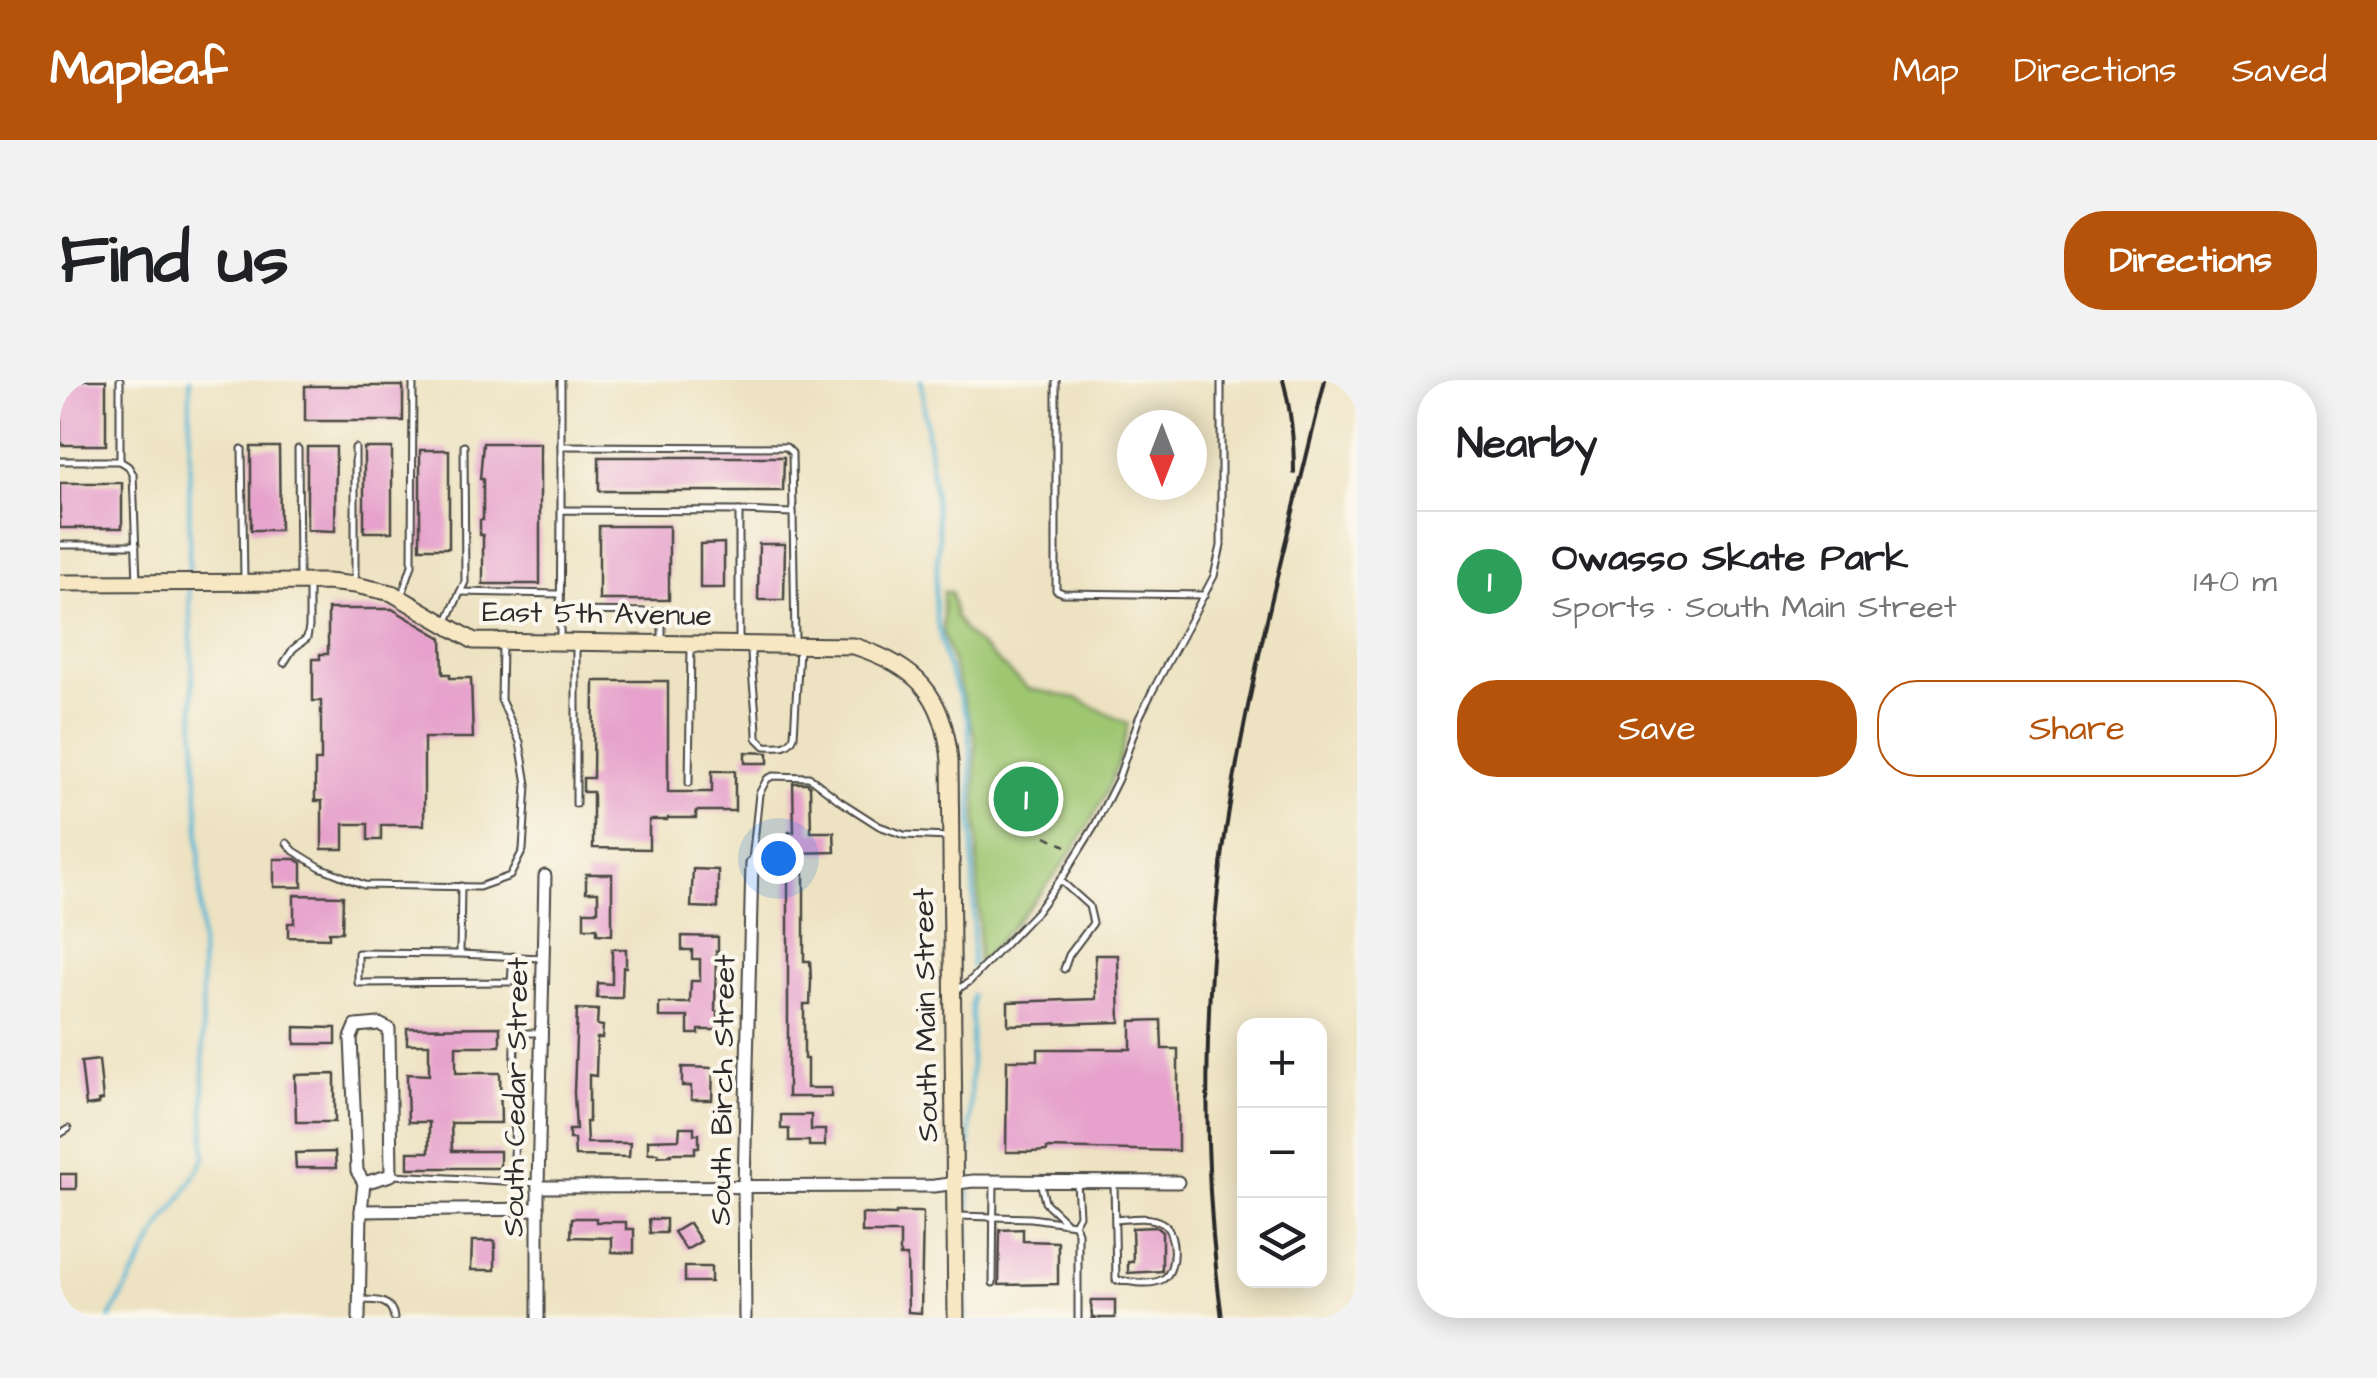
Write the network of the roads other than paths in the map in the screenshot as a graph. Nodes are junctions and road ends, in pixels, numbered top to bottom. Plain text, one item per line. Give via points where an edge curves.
1 (120, 380) edge
2 (412, 380) edge
3 (560, 380) edge
4 (1056, 380) edge
5 (1221, 380) edge
6 (464, 446) dead end
7 (561, 446) junction
8 (355, 448) dead end
9 (242, 449) dead end
10 (298, 449) dead end
11 (60, 461) edge
12 (120, 461) junction
13 (561, 510) junction
14 (739, 511) junction
15 (793, 512) junction
16 (60, 545) edge
17 (136, 545) junction
18 (236, 582) junction
19 (304, 582) junction
20 (137, 583) junction
21 (60, 584) edge
22 (355, 585) junction
23 (460, 592) junction
24 (560, 594) junction
25 (1205, 595) junction
26 (401, 598) junction
27 (560, 611) junction
28 (445, 626) junction
29 (502, 642) junction
30 (568, 642) junction
31 (662, 643) junction
32 (691, 644) junction
33 (745, 644) junction
34 (797, 644) junction
35 (284, 663) dead end
36 (939, 712) joint
37 (688, 782) dead end
38 (576, 804) dead end
39 (951, 837) junction
40 (287, 843) dead end
41 (752, 863) joint
42 (545, 876) dead end
43 (1060, 880) junction
44 (461, 886) junction
45 (460, 954) junction
46 (513, 956) junction
47 (543, 958) junction
48 (1064, 969) dead end
49 (951, 994) junction
50 (541, 1033) junction
51 (68, 1128) dead end
52 (60, 1134) edge
53 (391, 1175) junction
54 (1114, 1180) junction
55 (994, 1181) junction
56 (1040, 1181) junction
57 (1077, 1181) junction
58 (514, 1182) junction
59 (1178, 1182) dead end
60 (364, 1183) junction
61 (955, 1184) junction
62 (538, 1185) junction
63 (744, 1186) junction
64 (538, 1209) junction
65 (360, 1211) junction
66 (956, 1216) junction
67 (993, 1217) junction
68 (1115, 1220) junction
69 (1070, 1224) junction
70 (993, 1283) dead end
71 (359, 1300) junction
72 (359, 1318) edge
73 (394, 1318) edge
74 (538, 1318) edge
75 (745, 1318) edge
76 (956, 1318) edge
77 (1078, 1318) edge

1 - 12 lane
2 - 26 lane via 412,565
3 - 7 lane
4 - 25 lane via 1056,590
5 - 25 lane via 1220,546
6 - 23 lane
7 - 13 lane
7 - 15 lane via 786,447 792,453
8 - 22 lane
9 - 18 lane
10 - 19 lane
11 - 12 lane
12 - 17 lane via 133,474
13 - 14 lane
13 - 24 lane
14 - 15 lane
14 - 33 lane
15 - 34 lane
16 - 17 lane
17 - 20 lane
18 - 19 street, East 5th Avenue
18 - 20 street, East 5th Avenue
19 - 22 street, East 5th Avenue
19 - 35 lane via 307,638
20 - 21 street, East 5th Avenue
22 - 26 street, East 5th Avenue
23 - 24 lane
23 - 28 lane
24 - 27 lane
25 - 43 lane via 1152,692 1094,827
26 - 28 street, East 5th Avenue
27 - 30 lane
27 - 31 lane via 662,612
28 - 29 street, East 5th Avenue via 474,641
29 - 30 street, East 5th Avenue
29 - 44 lane via 501,700 520,742 526,784 522,850 510,876
30 - 31 street, East 5th Avenue
30 - 38 lane
31 - 32 street, East 5th Avenue
32 - 33 street, East 5th Avenue
32 - 37 lane
33 - 34 street, East 5th Avenue
33 - 34 lane via 758,738 765,746 783,746 794,736
34 - 36 street, East 5th Avenue via 854,646 896,662 924,686
36 - 39 street, South Main Street via 948,744
39 - 41 lane via 904,835 880,826 809,776 773,776 759,794
39 - 49 street, South Main Street
40 - 44 lane via 320,868 364,885
41 - 63 street, South Birch Street
42 - 47 street, South Cedar Street
43 - 48 lane via 1089,906 1094,923
43 - 49 lane
44 - 45 lane
45 - 46 lane
45 - 46 lane via 358,953 358,983 511,982
46 - 47 lane
47 - 50 street, South Cedar Street
49 - 61 street, South Main Street
50 - 58 lane via 516,1033
50 - 62 street, South Cedar Street
51 - 52 lane
53 - 58 lane
53 - 60 street
53 - 60 street via 389,1029 356,1026 354,1114
54 - 57 street
54 - 59 street
54 - 68 lane
55 - 56 street
55 - 61 street
55 - 67 lane
56 - 57 street
56 - 69 lane via 1045,1202
57 - 69 lane via 1079,1215
58 - 62 lane
60 - 65 street
61 - 63 street
61 - 66 street, South Main Street
62 - 63 street
62 - 64 street, South Cedar Street
63 - 75 street, South Birch Street
64 - 65 street
64 - 74 street, South Cedar Street
65 - 71 street
66 - 67 lane
66 - 76 street, South Main Street
67 - 69 lane
67 - 70 lane
68 - 68 lane via 1116,1280 1165,1278 1172,1271 1170,1230 1146,1219
69 - 77 lane via 1078,1232
71 - 72 street
71 - 73 lane via 380,1300

